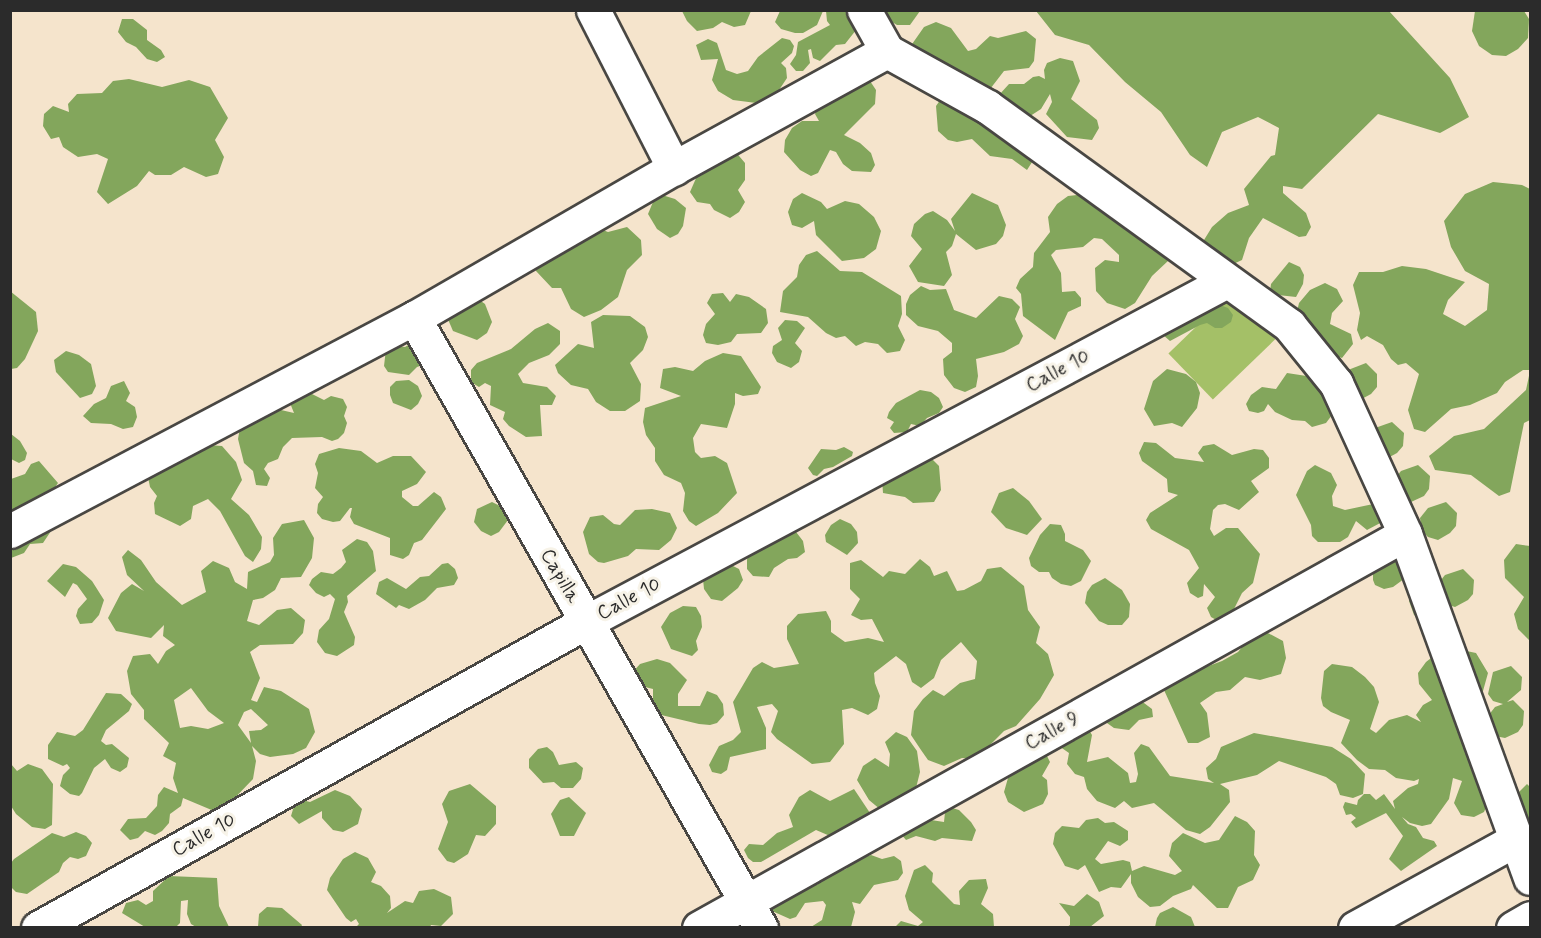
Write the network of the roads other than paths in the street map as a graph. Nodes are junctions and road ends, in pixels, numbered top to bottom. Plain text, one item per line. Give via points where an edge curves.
1 (593, 10) edge
2 (864, 10) edge
3 (887, 51) junction
4 (675, 168) junction
5 (1225, 282) junction
6 (414, 318) junction
7 (10, 531) edge
8 (1405, 534) junction
9 (586, 622) junction
10 (1517, 838) junction
11 (1530, 878) edge
12 (753, 914) edge
13 (1530, 918) edge
14 (38, 927) edge
15 (699, 927) edge
16 (1355, 927) edge
17 (1513, 927) edge

1 - 4 street
2 - 3 street
3 - 4 street
3 - 5 street via 988,107
4 - 6 street
5 - 8 street via 1289,325 1336,383
5 - 9 street, Calle 10
6 - 7 street
6 - 9 street, Capilla
8 - 10 street
8 - 12 street, Calle 9
9 - 12 street, Capilla
9 - 14 street, Calle 10
10 - 11 street
10 - 16 street
12 - 15 street, Calle 9
13 - 17 street

